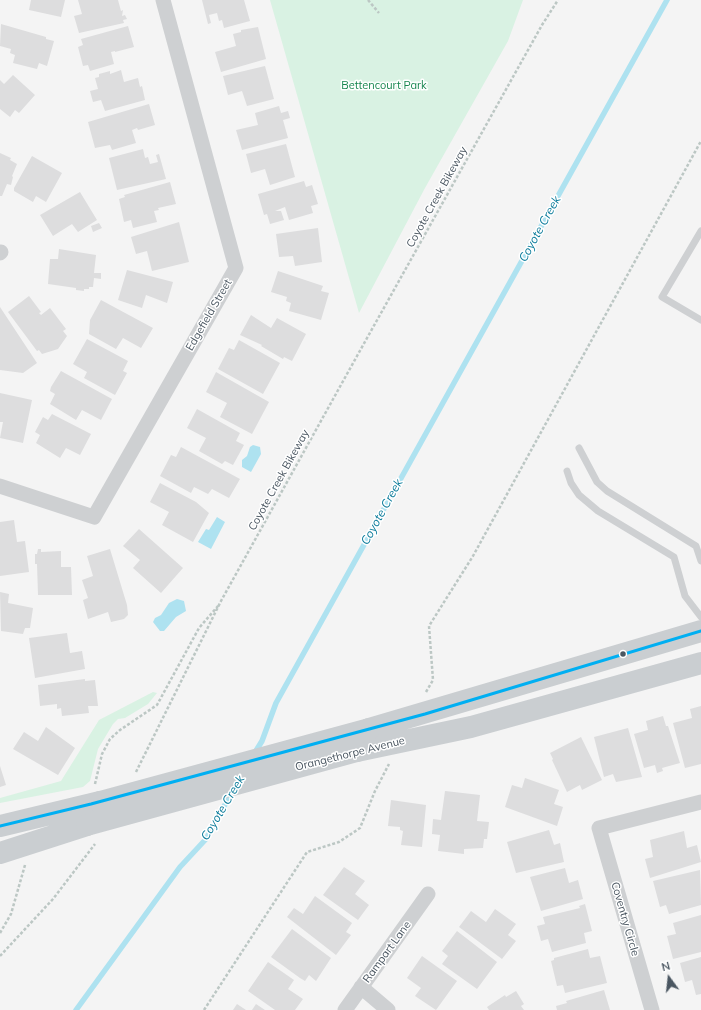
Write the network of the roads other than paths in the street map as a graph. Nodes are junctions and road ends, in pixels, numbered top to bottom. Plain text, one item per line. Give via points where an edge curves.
1 (163, 0) edge
2 (701, 231) edge
3 (701, 320) edge
4 (580, 448) dead end
5 (567, 471) dead end
6 (0, 486) edge
7 (699, 547) edge
8 (701, 561) edge
9 (701, 617) edge
10 (701, 631) edge
11 (701, 663) edge
12 (701, 802) edge
13 (0, 826) edge
14 (0, 853) edge
15 (428, 894) dead end
16 (361, 987) junction
17 (345, 1010) edge
18 (388, 1010) edge
19 (652, 1010) edge

1 - 6 street, Edgefield Street via 236,268 94,518
2 - 3 lane via 662,297
4 - 7 lane via 597,482 607,491
5 - 9 lane via 579,495 598,511 674,557 685,596
7 - 8 lane
10 - 13 main road, Orangethorpe Avenue, bridge via 413,717 96,803
11 - 14 main road, Orangethorpe Avenue, bridge via 471,726 357,751 93,832 26,844
12 - 19 street, Coventry Circle via 599,828
15 - 16 street, Rampart Lane
16 - 17 street, Rampart Lane
16 - 18 street

